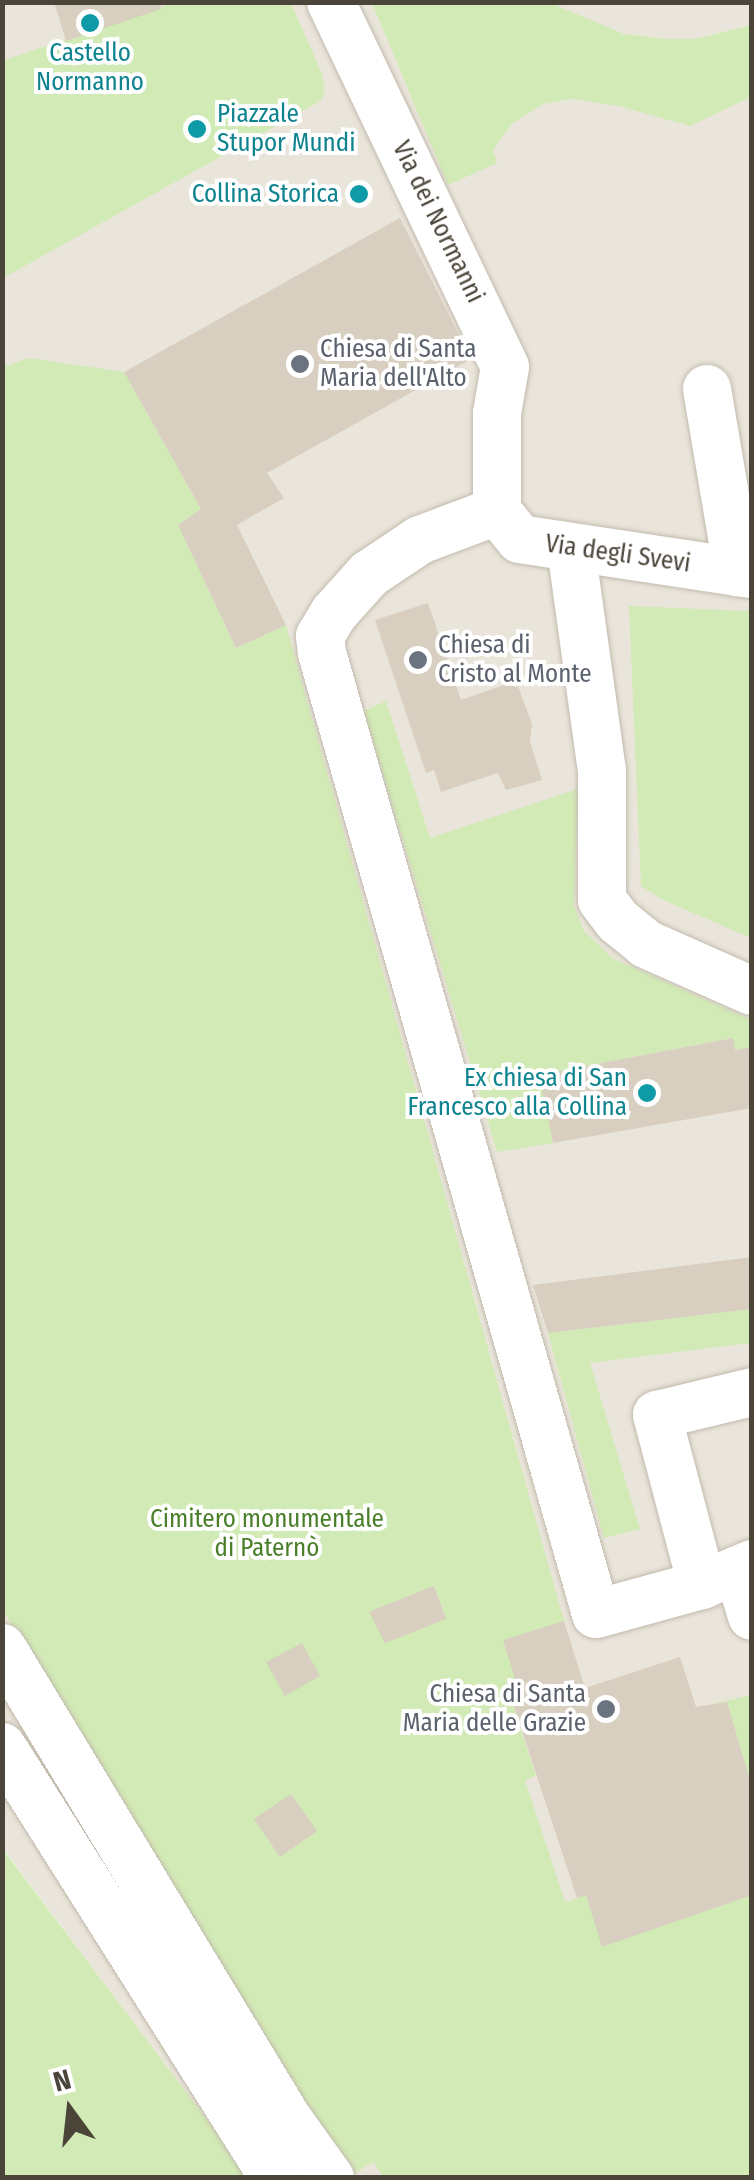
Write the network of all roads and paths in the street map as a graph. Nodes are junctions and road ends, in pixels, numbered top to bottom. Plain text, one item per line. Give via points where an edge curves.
1 (332, 2) edge
2 (707, 389) dead end
3 (498, 511) junction
4 (571, 548) junction
5 (745, 573) edge
6 (752, 991) edge
7 (752, 1392) edge
8 (730, 1573) edge
9 (752, 1616) edge
10 (2, 1648) edge
11 (2, 1747) edge
12 (2, 1810) edge
13 (82, 1873) junction
14 (274, 2178) edge
15 (330, 2178) edge

1 - 3 street, Via dei Normanni via 504,366 496,414
2 - 5 street
3 - 4 street, Via degli Svevi via 520,539
3 - 8 street via 420,540 369,574 320,636 322,654 596,1614
4 - 5 street, Via degli Svevi
4 - 6 street via 602,770 602,900 646,944
7 - 8 street via 657,1415
8 - 9 street
10 - 15 street
11 - 13 street
12 - 13 street
13 - 14 street

